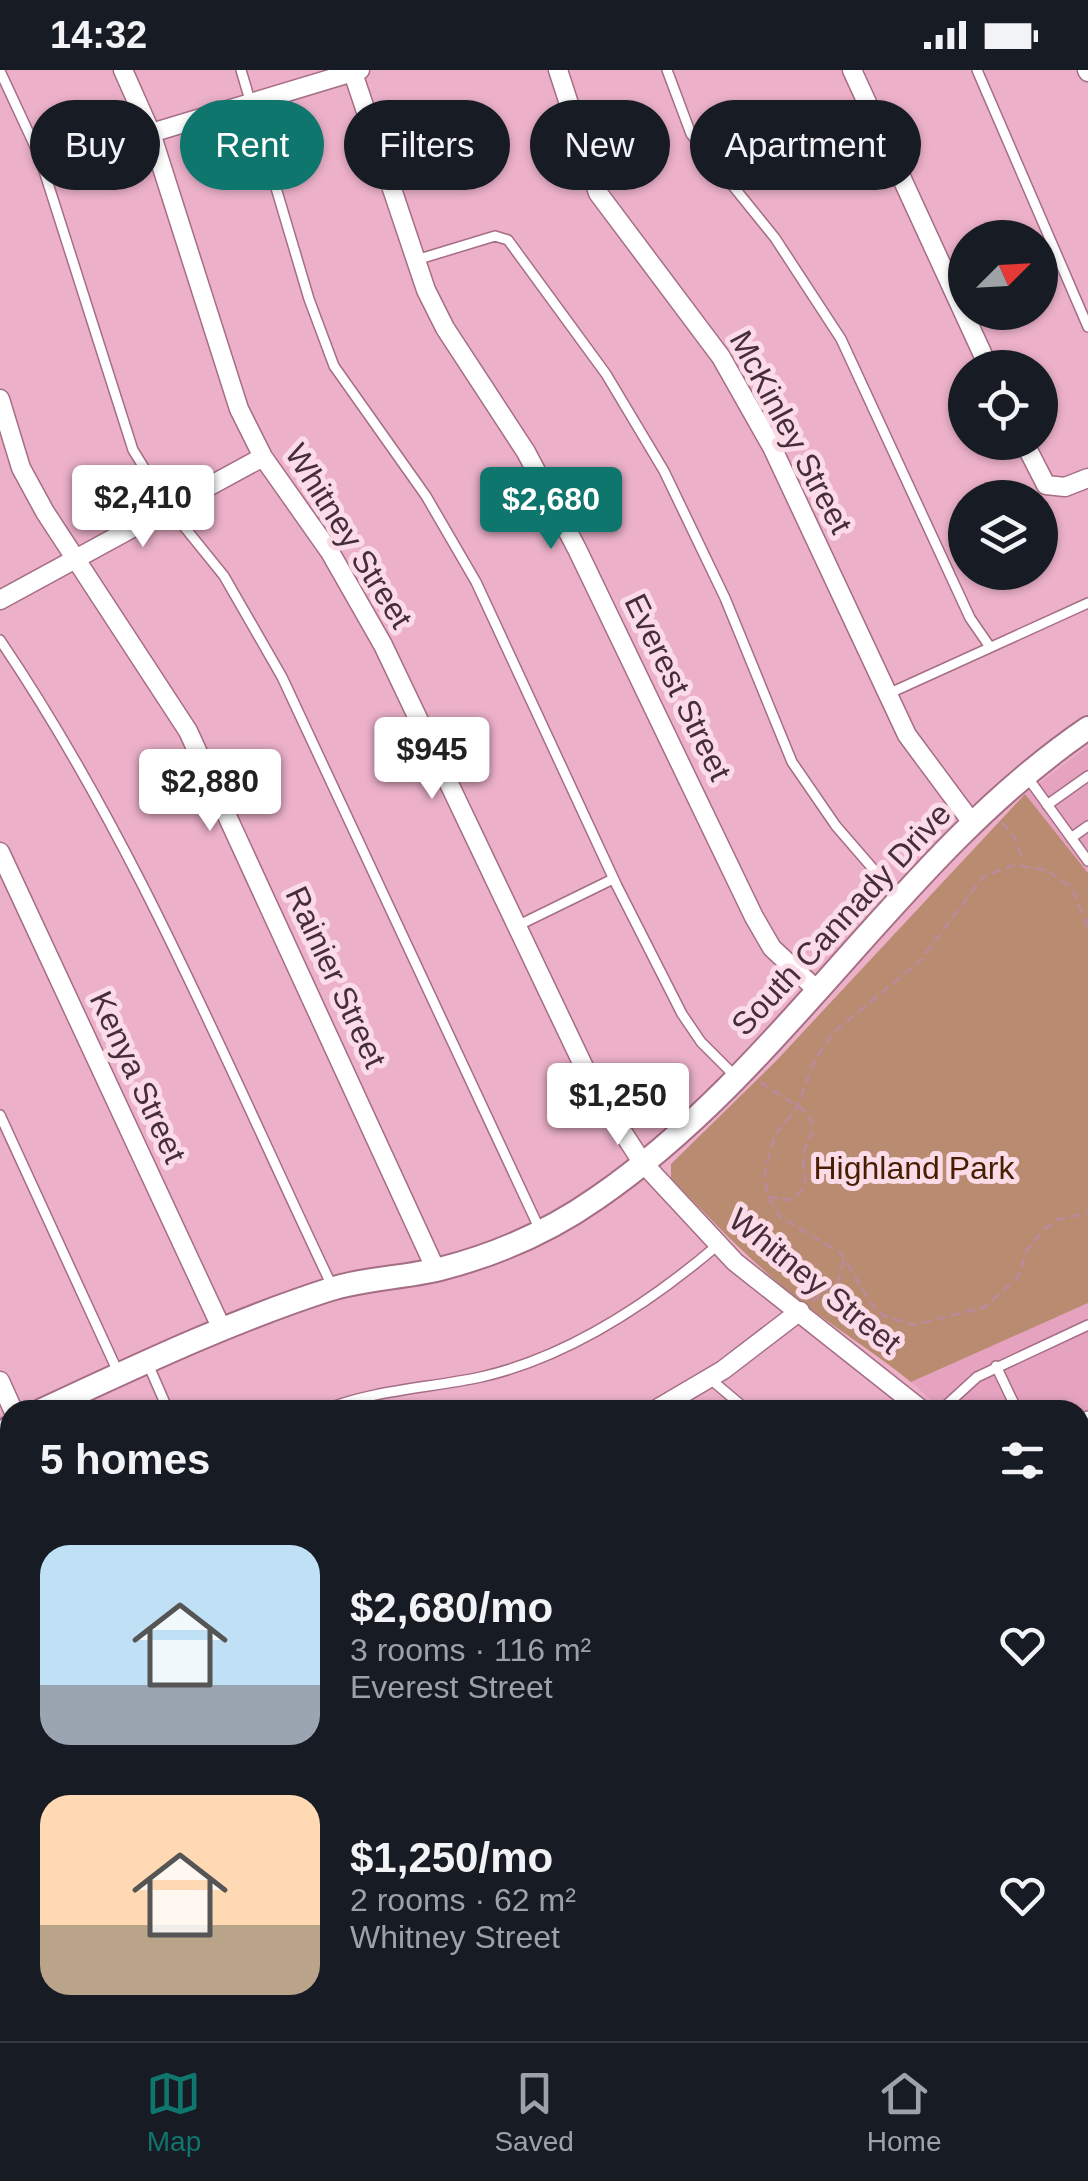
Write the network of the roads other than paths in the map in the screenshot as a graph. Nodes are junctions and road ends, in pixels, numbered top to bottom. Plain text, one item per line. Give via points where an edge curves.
1 (124, 70) edge
2 (241, 70) edge
3 (558, 70) edge
4 (667, 70) edge
5 (852, 70) edge
6 (977, 70) edge
7 (0, 71) edge
8 (355, 71) edge
9 (137, 100) edge
10 (251, 100) edge
11 (259, 100) edge
12 (160, 161) edge
13 (277, 190) edge
14 (416, 260) junction
15 (1088, 327) edge
16 (981, 350) edge
17 (0, 399) edge
18 (262, 457) junction
19 (1033, 460) edge
20 (1088, 478) edge
21 (169, 508) junction
22 (76, 559) junction
23 (0, 600) edge
24 (1088, 603) edge
25 (0, 640) edge
26 (990, 647) junction
27 (890, 692) junction
28 (1088, 728) edge
29 (1026, 776) junction
30 (1088, 776) edge
31 (1047, 805) junction
32 (973, 824) junction
33 (1088, 826) edge
34 (1071, 838) junction
35 (0, 852) edge
36 (1088, 861) edge
37 (614, 879) junction
38 (902, 902) junction
39 (515, 926) junction
40 (818, 991) junction
41 (747, 1079) junction
42 (0, 1115) edge
43 (642, 1162) junction
44 (540, 1230) junction
45 (719, 1244) junction
46 (436, 1270) junction
47 (334, 1288) junction
48 (806, 1306) junction
49 (1088, 1325) edge
50 (220, 1327) junction
51 (146, 1362) junction
52 (996, 1366) junction
53 (120, 1374) junction
54 (708, 1378) junction
55 (64, 1400) edge
56 (163, 1400) edge
57 (355, 1400) edge
58 (672, 1400) edge
59 (735, 1400) edge
60 (911, 1400) edge
61 (951, 1400) edge
62 (1012, 1400) edge

1 - 9 street, Whitney Street
2 - 10 lane
3 - 27 street, McKinley Street via 598,193 721,356
4 - 26 lane via 691,134 774,238 841,339 970,618
5 - 16 street
6 - 15 lane
7 - 21 lane via 39,155 119,414
8 - 11 street
8 - 14 street, Everest Street
12 - 18 street, Whitney Street via 239,408
13 - 37 lane via 334,366 426,496 476,582
14 - 38 lane via 495,236 508,240 606,374 664,470 792,762
14 - 40 street, Everest Street via 444,328 526,452 577,550 754,917 772,948
17 - 22 street, Rainier Street via 21,468
18 - 21 street
18 - 39 street, Whitney Street via 330,552 383,645
19 - 20 street via 1046,484 1065,487
21 - 22 street
21 - 44 lane via 224,576 282,677
22 - 23 street
22 - 46 street, Rainier Street via 188,732
24 - 26 lane
25 - 47 lane via 60,728 116,836
26 - 27 lane
27 - 32 street, McKinley Street via 907,735
28 - 29 street, South Cannady Drive
29 - 31 lane
29 - 32 street, South Cannady Drive
30 - 31 lane
31 - 34 lane
32 - 38 street, South Cannady Drive
33 - 34 lane
34 - 36 lane
35 - 50 street, Kenya Street
37 - 39 lane
37 - 41 lane via 682,1014 701,1042
38 - 40 street, South Cannady Drive
39 - 43 street, Whitney Street via 594,1088
40 - 41 street, South Cannady Drive
41 - 43 street, South Cannady Drive
42 - 53 lane
43 - 44 street, South Cannady Drive via 597,1199
43 - 45 street, Whitney Street
44 - 46 street, South Cannady Drive via 503,1251
45 - 48 street, Whitney Street
45 - 57 lane via 668,1288 584,1337 486,1376
46 - 47 street, South Cannady Drive
47 - 50 street, South Cannady Drive
48 - 54 street
48 - 60 street, Whitney Street
49 - 52 lane
50 - 51 street, South Cannady Drive
51 - 53 street, South Cannady Drive
51 - 56 lane
52 - 61 lane
52 - 62 lane
53 - 55 street, South Cannady Drive
54 - 58 street
54 - 59 lane

